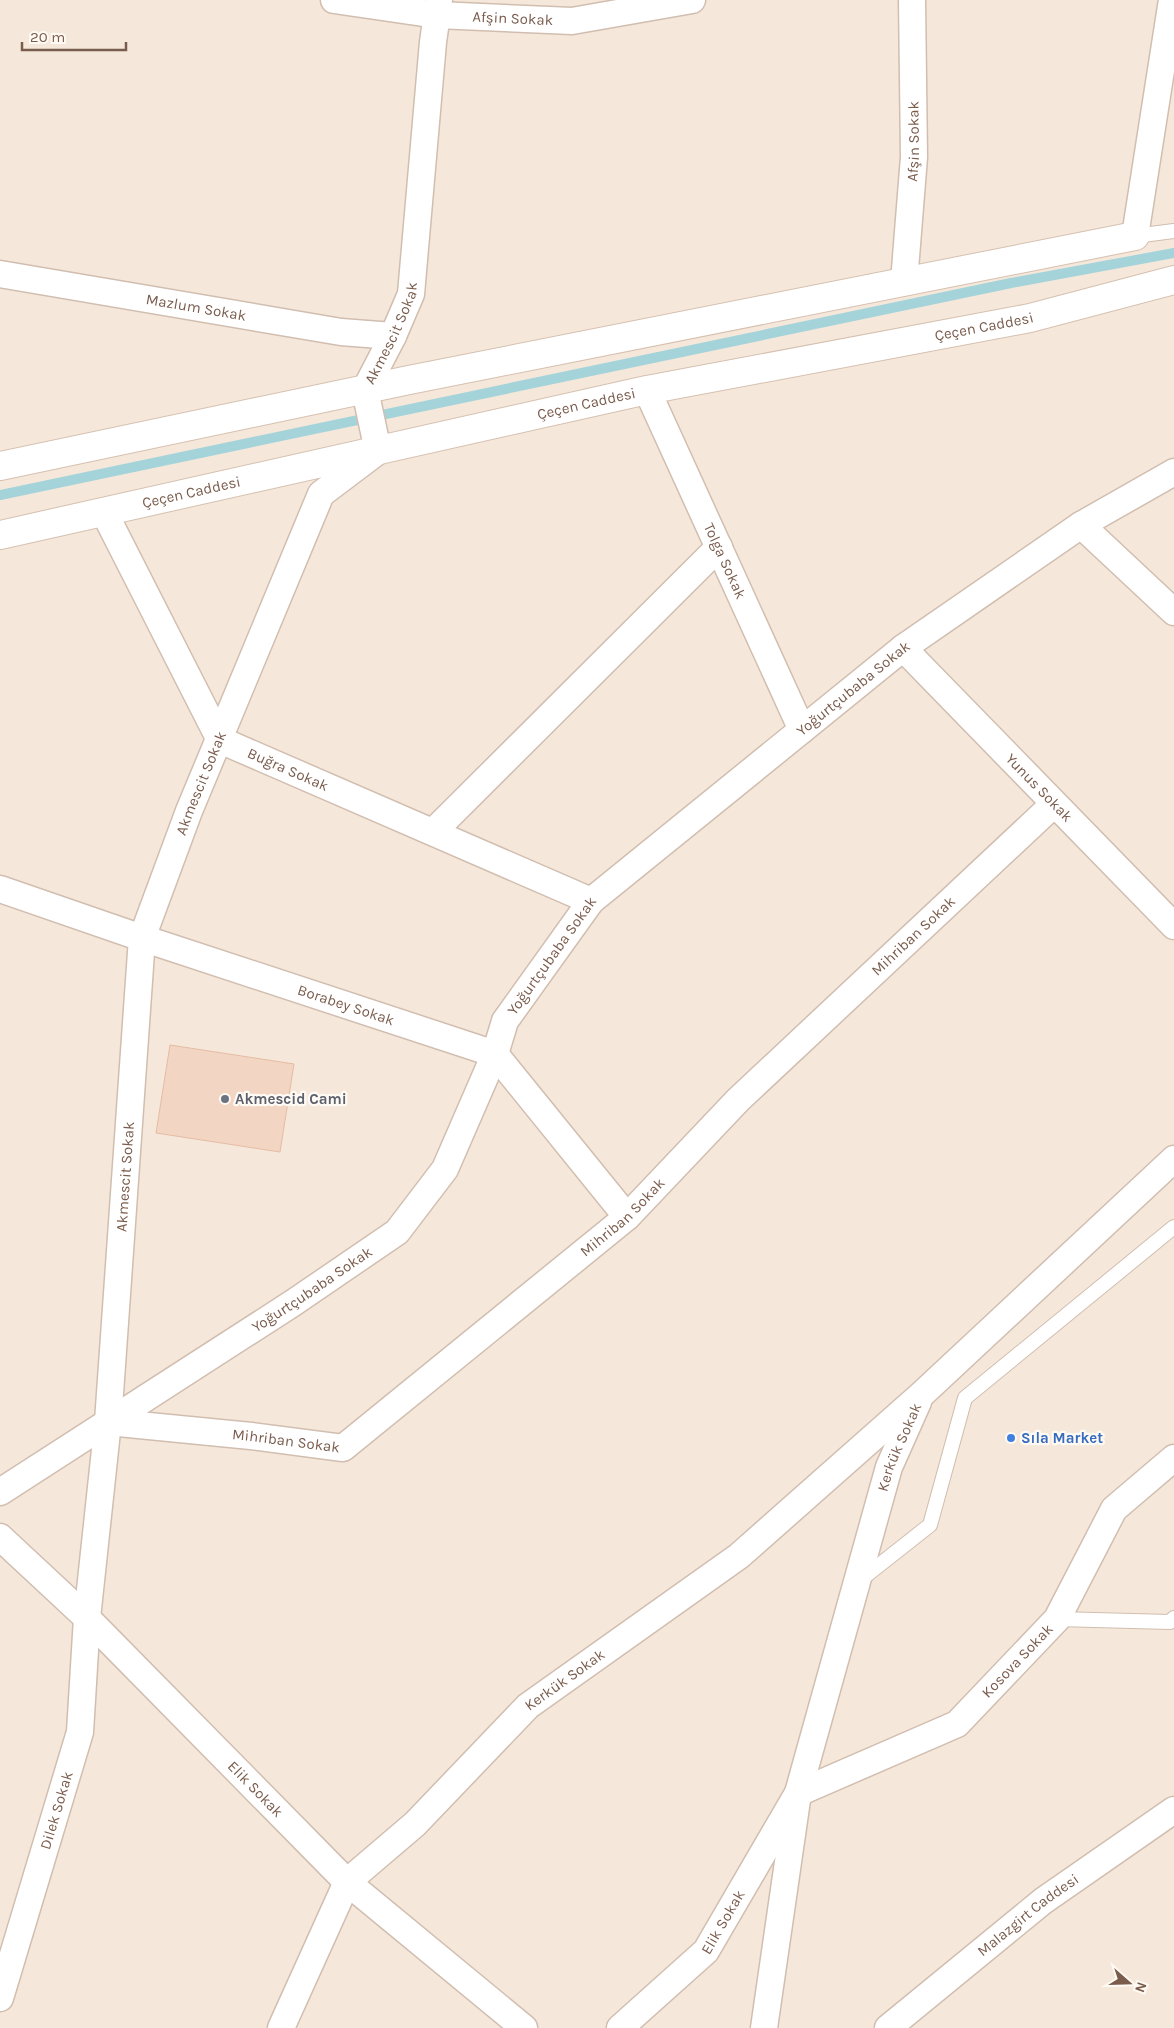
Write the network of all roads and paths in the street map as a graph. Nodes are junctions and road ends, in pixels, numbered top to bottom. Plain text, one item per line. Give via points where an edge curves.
1 (334, 0) edge
2 (692, 0) edge
3 (912, 0) edge
4 (1172, 0) edge
5 (438, 7) edge
6 (1174, 231) edge
7 (1135, 236) junction
8 (0, 274) edge
9 (1174, 280) edge
10 (904, 282) junction
11 (393, 336) junction
12 (365, 390) junction
13 (648, 390) junction
14 (378, 450) junction
15 (0, 466) edge
16 (1174, 472) edge
17 (104, 512) junction
18 (1080, 525) junction
19 (0, 536) edge
20 (719, 547) junction
21 (1174, 612) edge
22 (903, 648) junction
23 (802, 730) junction
24 (220, 740) junction
25 (1054, 804) junction
26 (433, 832) junction
27 (0, 889) edge
28 (591, 901) junction
29 (1174, 926) edge
30 (142, 938) junction
31 (494, 1054) junction
32 (1174, 1158) edge
33 (627, 1217) junction
34 (1174, 1228) edge
35 (921, 1395) junction
36 (108, 1422) junction
37 (1174, 1458) edge
38 (0, 1492) edge
39 (0, 1537) edge
40 (856, 1584) junction
41 (87, 1618) junction
42 (1174, 1618) edge
43 (1057, 1619) junction
44 (798, 1793) junction
45 (1174, 1810) edge
46 (348, 1882) junction
47 (0, 1998) edge
48 (280, 2028) edge
49 (524, 2028) edge
50 (620, 2028) edge
51 (764, 2028) edge
52 (888, 2028) edge

1 - 5 street, Afşin Sokak
2 - 5 street, Afşin Sokak via 572,21
3 - 10 street, Afşin Sokak via 914,157
4 - 7 street
5 - 11 street, Akmescit Sokak via 411,294
6 - 7 lane
7 - 10 street
8 - 11 street, Mazlum Sokak via 341,332
9 - 13 street, Çeçen Caddesi via 1030,318
10 - 12 street
11 - 12 street, Akmescit Sokak
12 - 14 street, Akmescit Sokak
12 - 15 street
13 - 14 street, Çeçen Caddesi
13 - 20 street, Tolga Sokak
14 - 17 street, Çeçen Caddesi
14 - 24 street, Akmescit Sokak via 321,494
16 - 18 street, Yoğurtçubaba Sokak
17 - 19 street, Çeçen Caddesi
17 - 24 street
18 - 21 street
18 - 22 street, Yoğurtçubaba Sokak
20 - 23 street, Tolga Sokak
20 - 26 street
22 - 23 street, Yoğurtçubaba Sokak
22 - 25 street, Yunus Sokak
23 - 28 street, Yoğurtçubaba Sokak
24 - 26 street, Buğra Sokak
24 - 30 street, Akmescit Sokak via 189,811
25 - 29 street, Yunus Sokak
25 - 33 street, Mihriban Sokak via 738,1100
26 - 28 street, Buğra Sokak
27 - 30 street, Borabey Sokak
28 - 31 street, Yoğurtçubaba Sokak via 505,1021
30 - 31 street, Borabey Sokak
30 - 36 street, Akmescit Sokak
31 - 33 street
31 - 36 street, Yoğurtçubaba Sokak via 445,1169 397,1232
32 - 35 street, Kerkük Sokak
33 - 36 street, Mihriban Sokak via 343,1448
34 - 40 lane via 965,1398 930,1525
35 - 40 street, Kerkük Sokak via 889,1467
35 - 46 street, Kerkük Sokak via 739,1556 528,1706 415,1824
36 - 38 street, Yoğurtçubaba Sokak
36 - 41 street, Akmescit Sokak
37 - 43 street, Kosova Sokak via 1114,1509
39 - 41 street, Elik Sokak
40 - 44 street, Kerkük Sokak
41 - 46 street, Elik Sokak
41 - 47 street, Dilek Sokak via 80,1732
42 - 43 lane via 1170,1622
43 - 44 street, Kosova Sokak via 957,1724
44 - 50 street, Elik Sokak via 706,1951
44 - 51 street, Kerkük Sokak
45 - 52 street, Malazgirt Caddesi via 1042,1901
46 - 48 street, Kerkük Sokak
46 - 49 street, Elik Sokak

